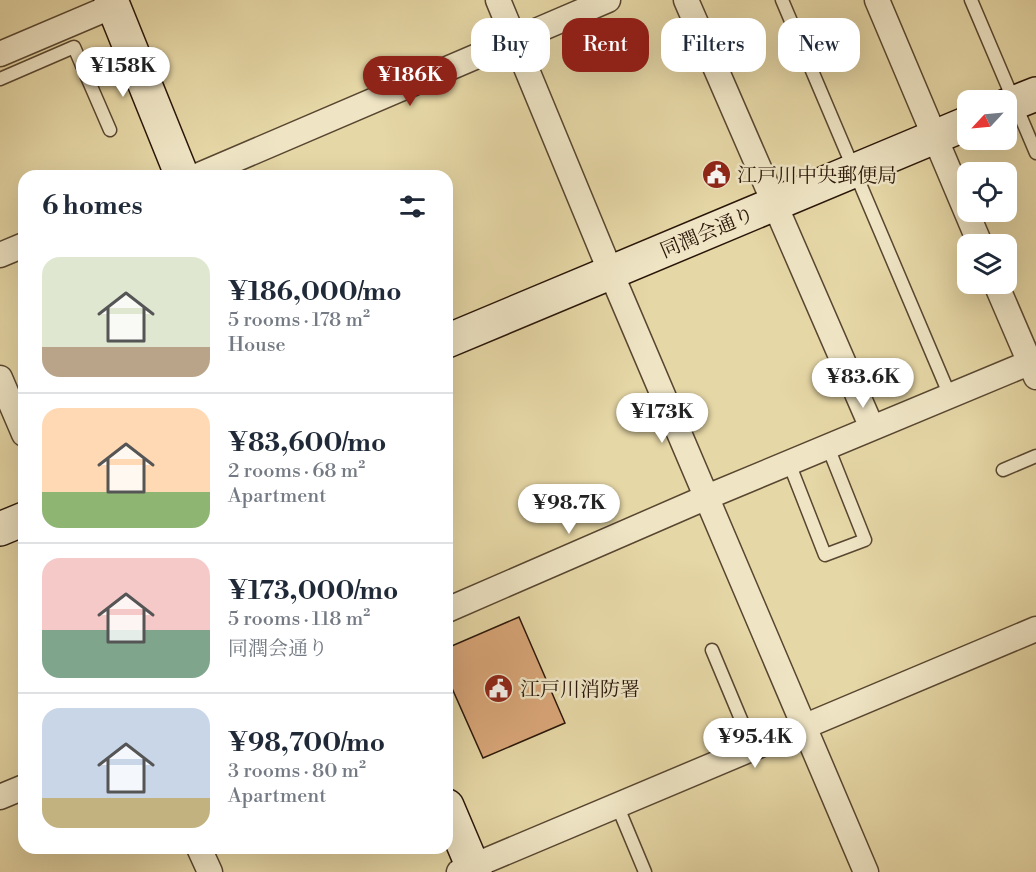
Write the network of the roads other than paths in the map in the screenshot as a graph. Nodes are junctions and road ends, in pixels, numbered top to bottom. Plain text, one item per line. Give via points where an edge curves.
1 (498, 0) edge
2 (608, 0) edge
3 (686, 0) edge
4 (782, 0) edge
5 (877, 0) edge
6 (971, 0) edge
7 (112, 3) edge
8 (505, 18) edge
9 (550, 24) edge
10 (0, 54) edge
11 (471, 58) edge
12 (528, 72) edge
13 (0, 79) edge
14 (1019, 101) edge
15 (957, 128) edge
16 (110, 130) dead end
17 (934, 137) junction
18 (1036, 153) edge
19 (180, 170) edge
20 (211, 170) edge
21 (854, 170) junction
22 (775, 203) junction
23 (976, 234) edge
24 (18, 248) edge
25 (0, 255) edge
26 (611, 273) junction
27 (1001, 294) edge
28 (453, 339) edge
29 (1034, 367) edge
30 (0, 378) edge
31 (950, 396) junction
32 (18, 420) edge
33 (872, 428) junction
34 (828, 447) junction
35 (1036, 456) edge
36 (789, 463) junction
37 (1003, 470) dead end
38 (707, 497) junction
39 (18, 522) edge
40 (0, 529) edge
41 (453, 607) edge
42 (1036, 629) edge
43 (712, 650) dead end
44 (804, 727) junction
45 (753, 748) junction
46 (18, 790) edge
47 (0, 797) edge
48 (617, 805) junction
49 (453, 823) edge
50 (202, 854) edge
51 (469, 870) edge
52 (210, 872) edge
53 (645, 872) edge
54 (866, 872) edge

1 - 8 street
2 - 9 street
3 - 22 street
4 - 21 lane
5 - 17 street
6 - 14 lane
7 - 10 street
7 - 19 street
11 - 20 street
12 - 26 street
13 - 16 lane via 74,47
14 - 18 lane
15 - 17 street, 同潤会通り
17 - 21 street, 同潤会通り
17 - 23 street
21 - 22 street, 同潤会通り
21 - 31 lane
22 - 26 street, 同潤会通り
22 - 33 street
24 - 25 street
26 - 28 street, 同潤会通り
26 - 38 street
27 - 29 street
29 - 31 street
30 - 32 street
31 - 33 street
33 - 34 street
34 - 36 street
34 - 36 lane via 865,540 825,555
35 - 37 lane
36 - 38 street
38 - 41 street
38 - 44 street
39 - 40 street
42 - 44 street
43 - 45 lane
44 - 45 street
44 - 54 street
45 - 48 street
46 - 47 street
48 - 51 street
48 - 53 lane
49 - 51 street
50 - 52 street

